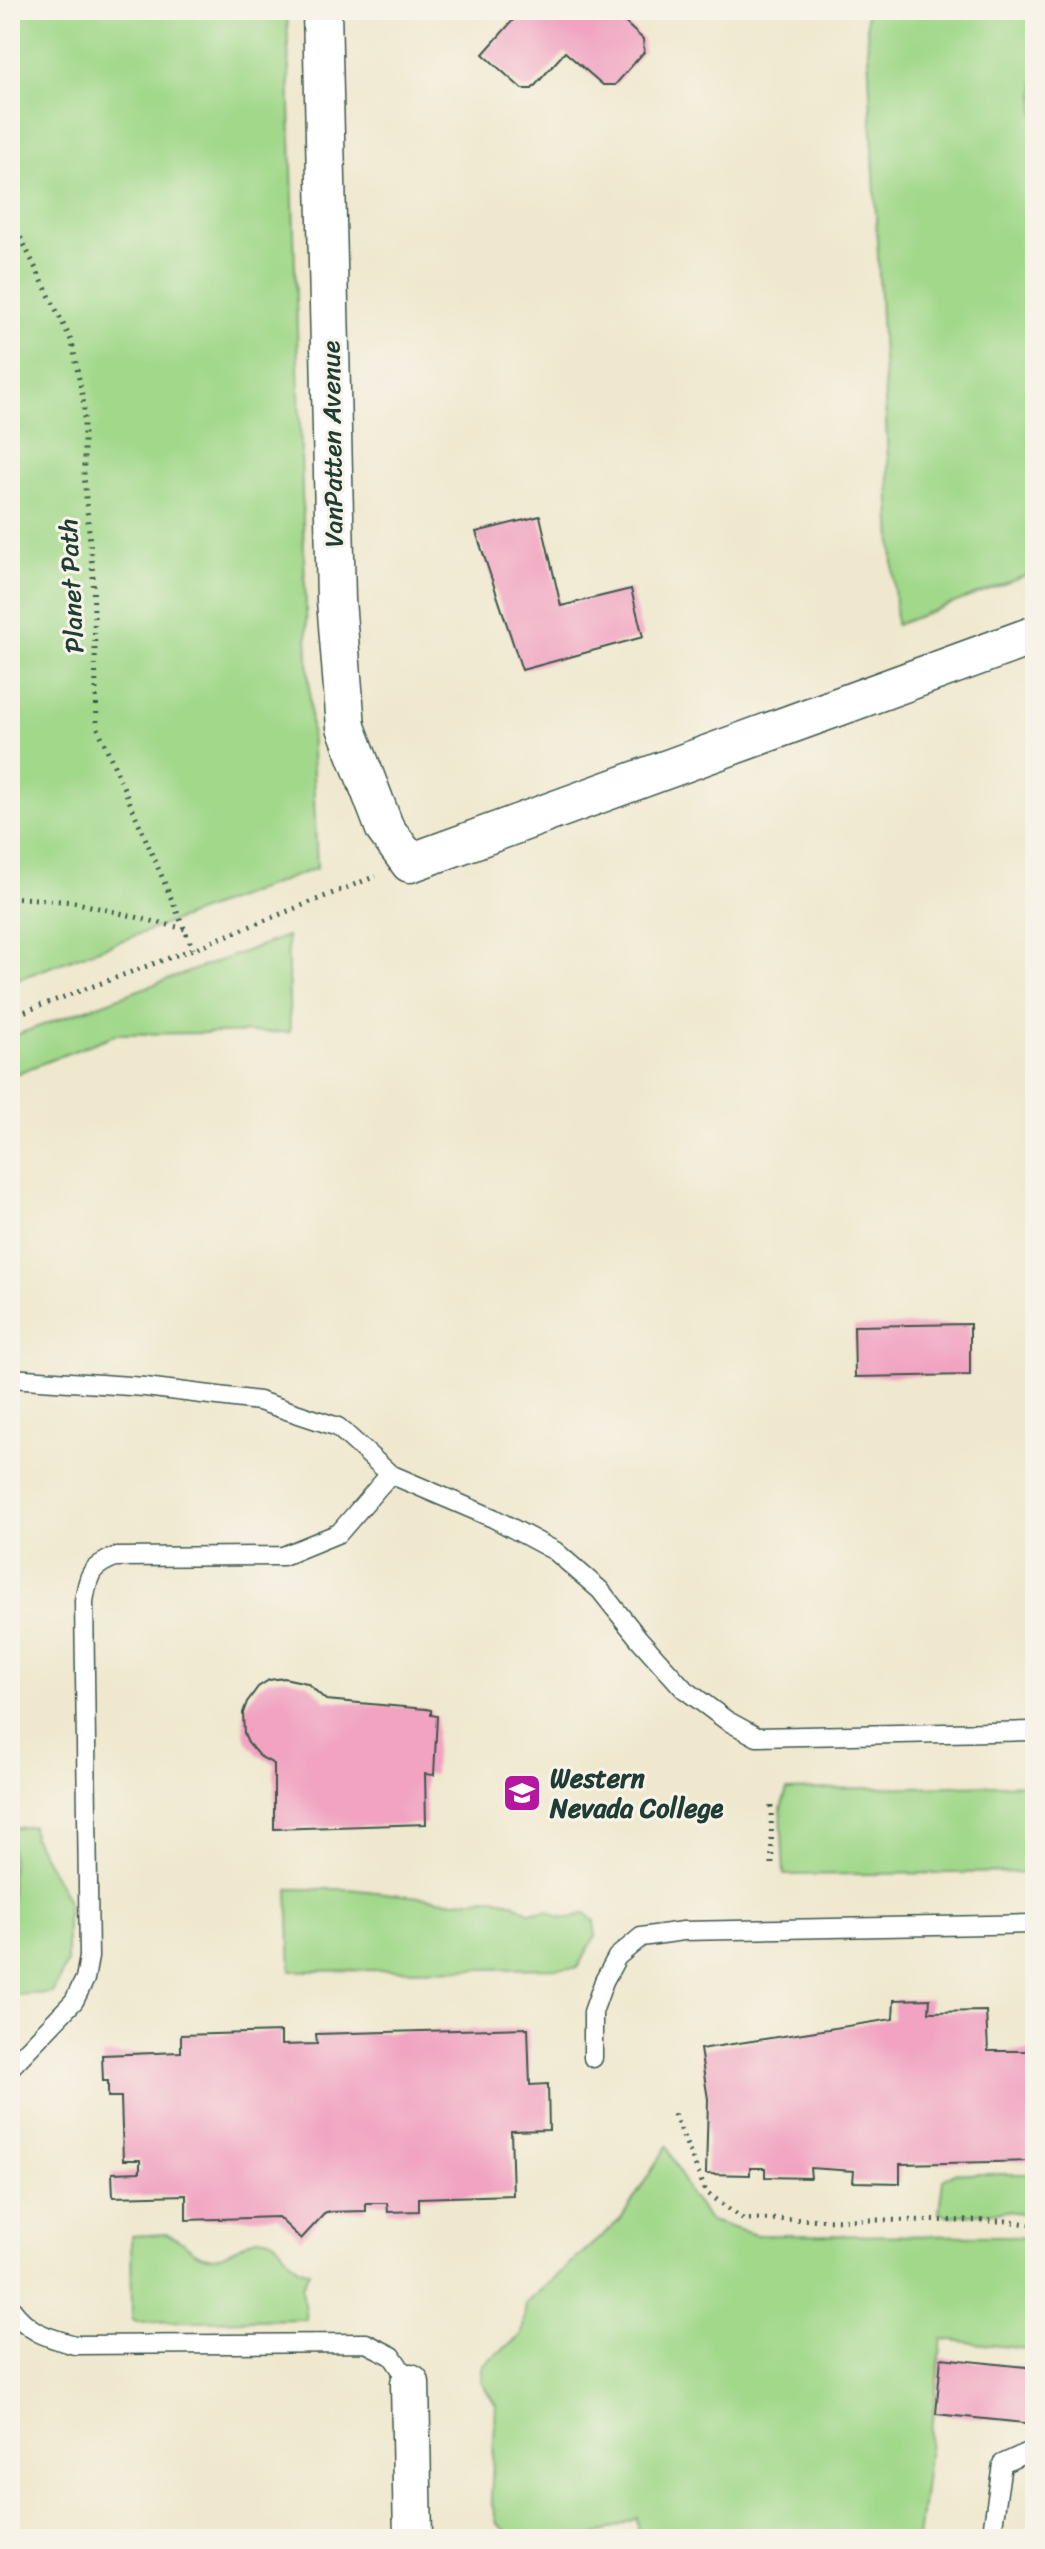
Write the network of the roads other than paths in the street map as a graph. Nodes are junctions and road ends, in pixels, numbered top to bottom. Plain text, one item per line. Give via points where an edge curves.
1 (322, 10) edge
2 (1035, 635) edge
3 (10, 1378) edge
4 (390, 1474) junction
5 (1035, 1731) edge
6 (1035, 1924) edge
7 (593, 2058) dead end
8 (10, 2068) edge
9 (10, 2307) edge
10 (410, 2383) joint
11 (1035, 2449) edge
12 (413, 2539) edge
13 (991, 2539) edge

1 - 2 street, VanPatten Avenue via 336,600 346,727 385,829 410,863
3 - 4 lane via 259,1401 338,1427
4 - 5 lane via 555,1551 600,1590 683,1688 757,1737
4 - 8 lane via 339,1533 283,1556 115,1557 97,1564 89,1576 84,1601 89,1957 74,2001
6 - 7 lane via 683,1931 641,1937 617,1957 604,1981 593,2012
9 - 10 lane via 41,2336 75,2345 366,2343 392,2356
10 - 12 street
11 - 13 lane via 1002,2464

